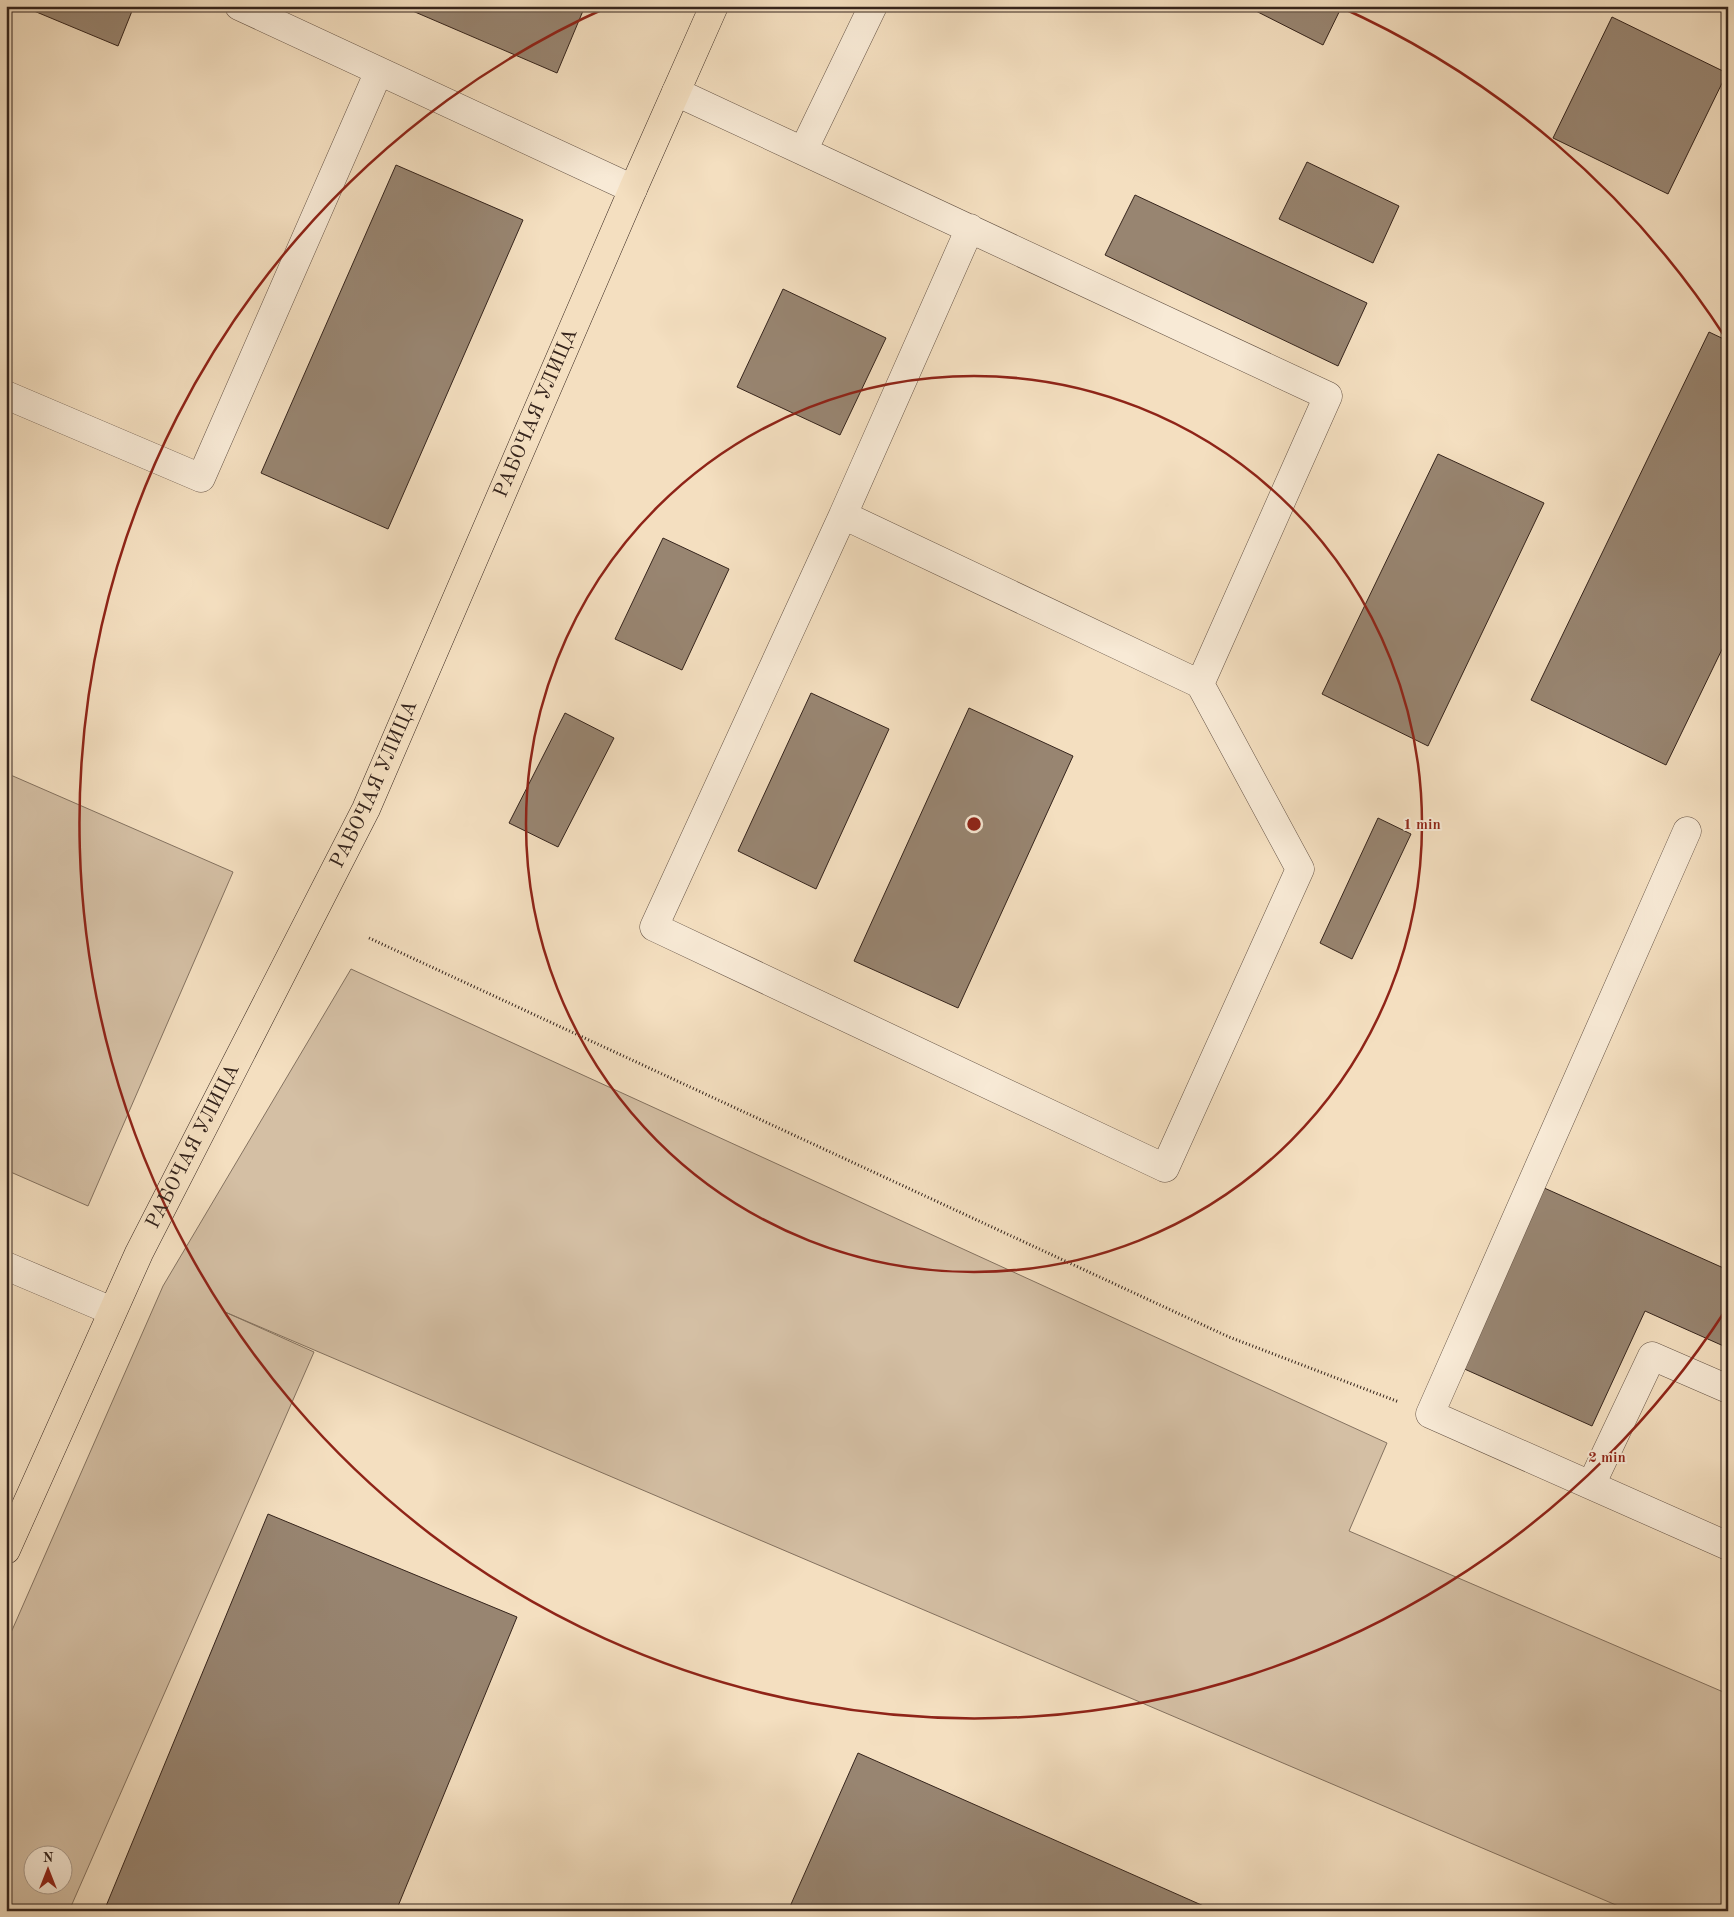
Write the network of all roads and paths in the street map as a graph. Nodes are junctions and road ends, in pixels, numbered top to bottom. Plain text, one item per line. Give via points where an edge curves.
1 (239, 6) edge
2 (714, 6) edge
3 (873, 6) edge
4 (379, 71) junction
5 (676, 92) junction
6 (803, 151) junction
7 (633, 189) junction
8 (970, 228) junction
9 (6, 394) edge
10 (843, 515) junction
11 (1200, 684) junction
12 (1687, 831) dead end
13 (369, 938) dead end
14 (6, 1266) edge
15 (112, 1311) junction
16 (1728, 1389) edge
17 (1430, 1414) junction
18 (1591, 1485) junction
19 (1728, 1546) edge
20 (6, 1550) edge

1 - 4 lane
2 - 5 main road, РАБОЧАЯ УЛИЦА
3 - 6 lane
4 - 7 lane
4 - 9 lane via 202,478
5 - 6 lane
5 - 7 main road, РАБОЧАЯ УЛИЦА
6 - 8 lane
7 - 15 main road, РАБОЧАЯ УЛИЦА via 366,809
8 - 10 lane
8 - 11 lane via 1328,396
10 - 11 lane
10 - 11 lane via 654,927 1165,1168 1300,869
12 - 17 lane
13 - 17 path via 1229,1338
14 - 15 lane
15 - 20 main road, РАБОЧАЯ УЛИЦА
16 - 18 lane via 1652,1356
17 - 18 lane
18 - 19 lane

